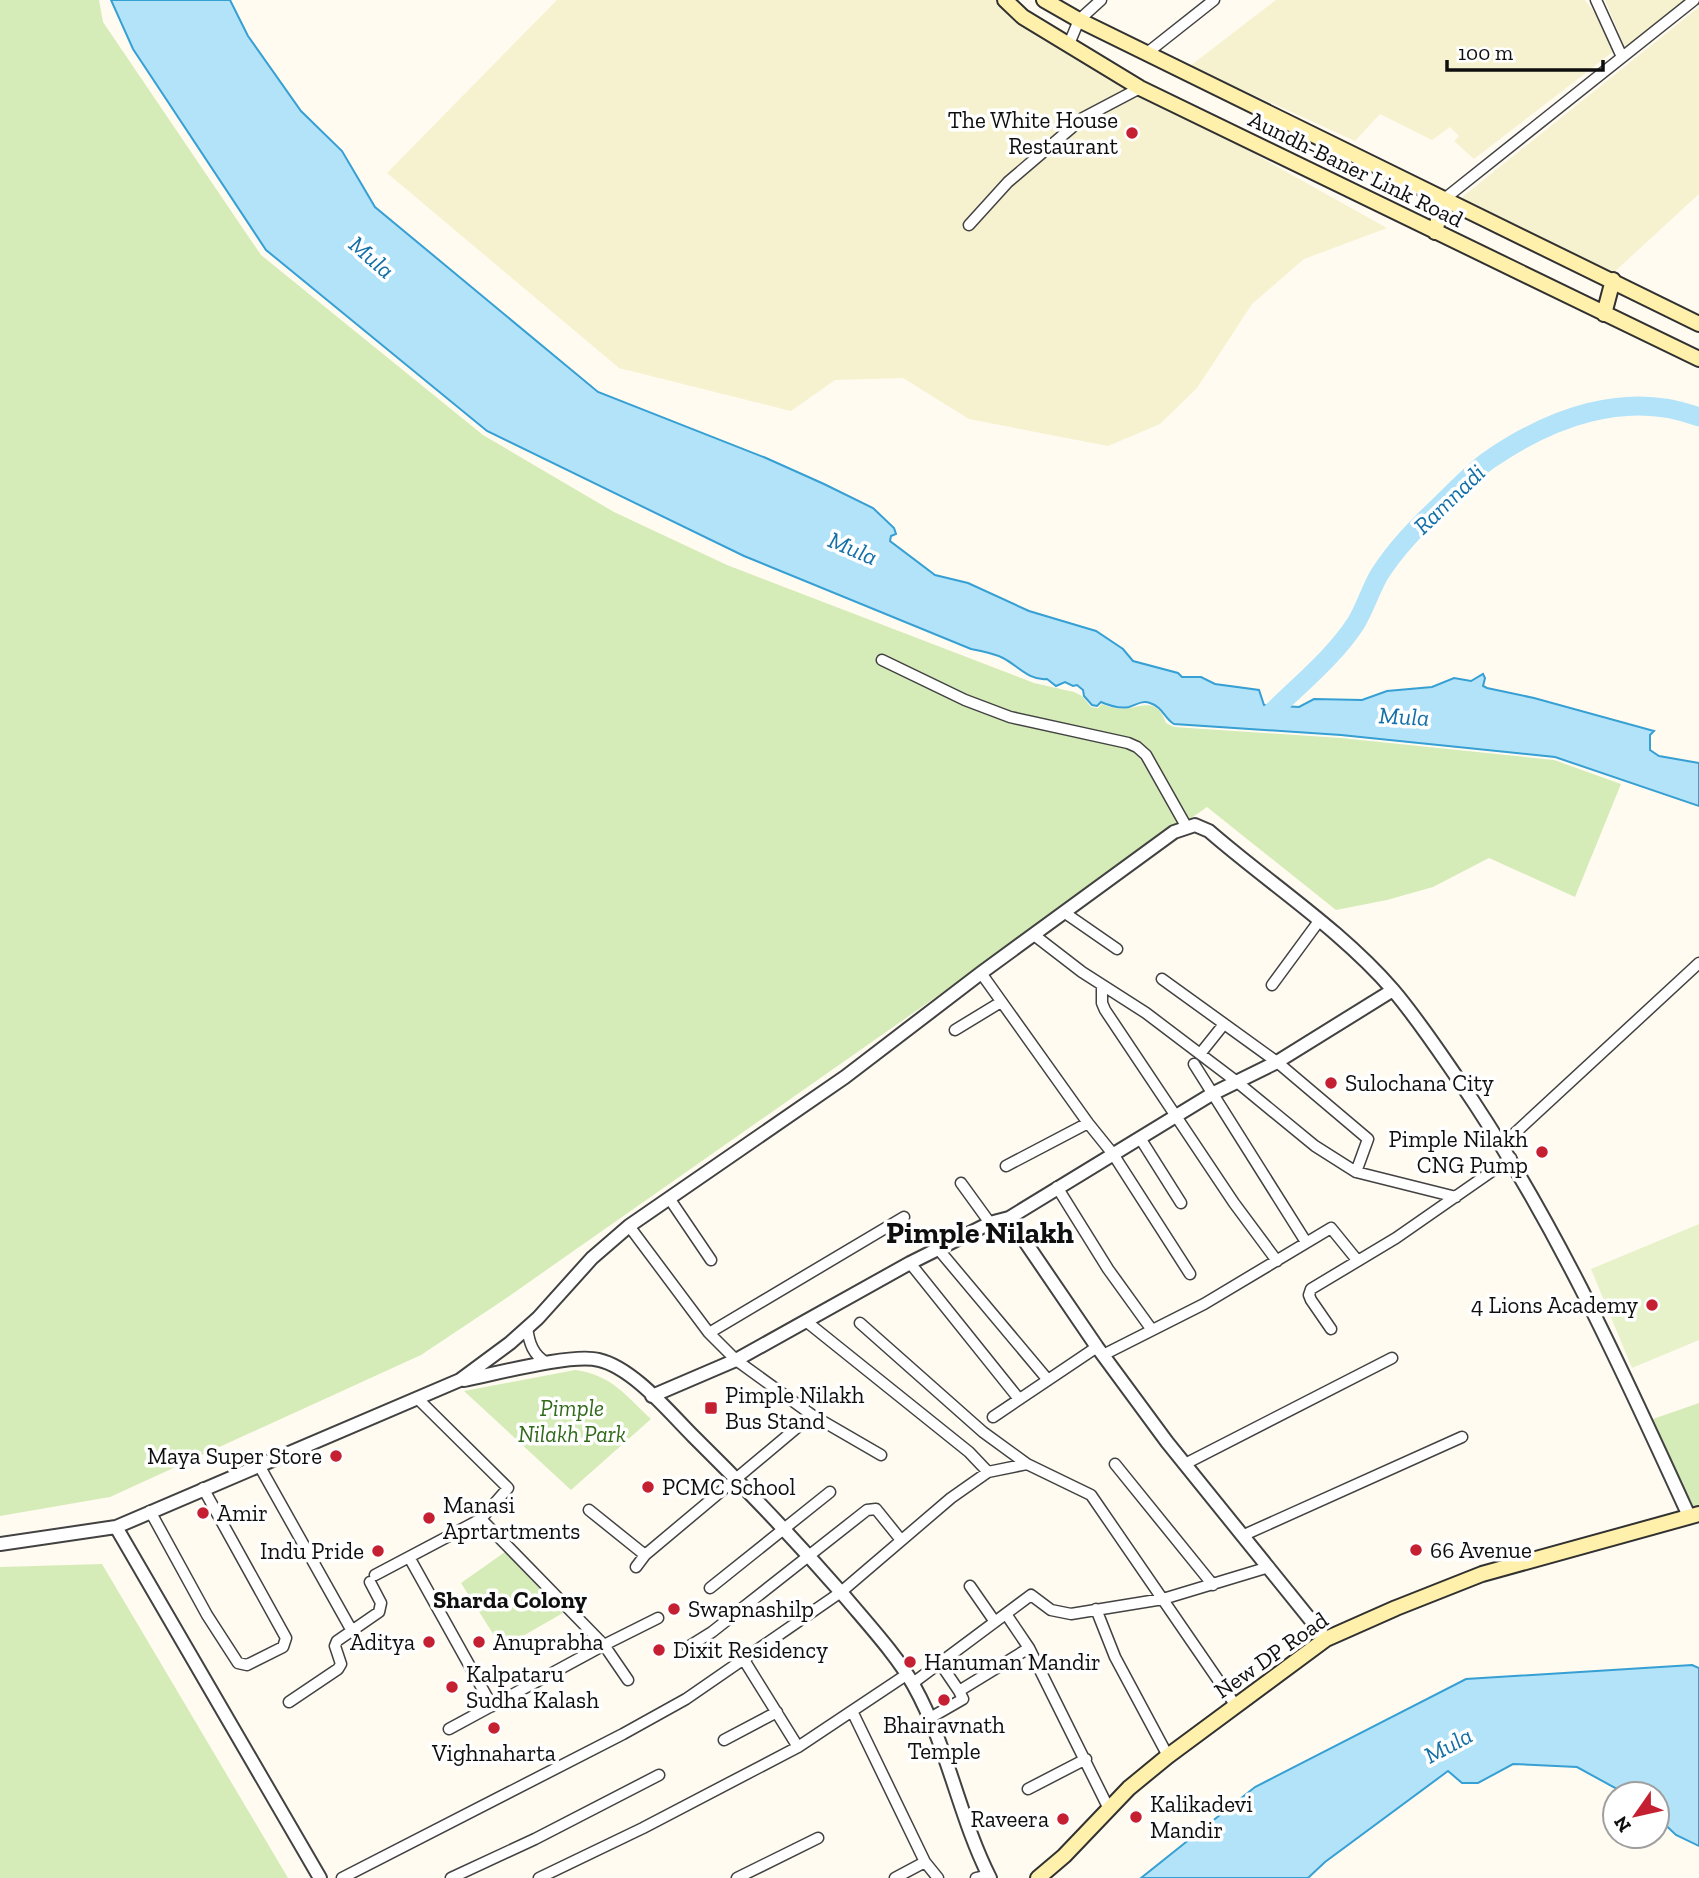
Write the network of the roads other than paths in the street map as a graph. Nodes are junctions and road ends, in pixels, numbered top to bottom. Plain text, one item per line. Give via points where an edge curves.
1 (1005, 0) edge
2 (1044, 0) edge
3 (1101, 0) edge
4 (1214, 0) edge
5 (1596, 0) edge
6 (1694, 0) edge
7 (1079, 20) junction
8 (1069, 44) junction
9 (1147, 53) junction
10 (1622, 57) junction
11 (1140, 88) junction
12 (1443, 200) junction
13 (970, 225) dead end
14 (1435, 232) junction
15 (1613, 280) junction
16 (1604, 314) junction
17 (1699, 324) edge
18 (1699, 359) edge
19 (882, 660) dead end
20 (1186, 826) junction
21 (1065, 913) junction
22 (1319, 921) junction
23 (1034, 935) junction
24 (1117, 949) dead end
25 (1699, 963) edge
26 (981, 973) junction
27 (1162, 979) dead end
28 (1102, 985) junction
29 (1272, 985) dead end
30 (1393, 990) junction
31 (1002, 1002) junction
32 (1224, 1024) junction
33 (955, 1030) dead end
34 (1200, 1054) junction
35 (1277, 1062) junction
36 (1194, 1064) dead end
37 (1237, 1082) junction
38 (1212, 1094) junction
39 (1176, 1116) junction
40 (1088, 1123) junction
41 (1140, 1138) junction
42 (1502, 1145) junction
43 (1113, 1154) junction
44 (1511, 1158) junction
45 (1006, 1166) dead end
46 (1356, 1172) junction
47 (961, 1183) dead end
48 (1057, 1187) junction
49 (1456, 1197) junction
50 (669, 1198) junction
51 (1181, 1203) dead end
52 (904, 1217) dead end
53 (1009, 1218) junction
54 (990, 1223) junction
55 (629, 1226) junction
56 (1306, 1242) junction
57 (939, 1250) junction
58 (711, 1260) dead end
59 (1357, 1260) junction
60 (1277, 1261) junction
61 (910, 1263) junction
62 (1190, 1274) dead end
63 (807, 1322) junction
64 (860, 1323) dead end
65 (527, 1327) junction
66 (1331, 1329) dead end
67 (1152, 1330) junction
68 (709, 1333) junction
69 (1100, 1351) junction
70 (1392, 1358) dead end
71 (736, 1360) junction
72 (547, 1363) junction
73 (460, 1380) junction
74 (1048, 1380) junction
75 (652, 1395) junction
76 (418, 1399) junction
77 (1019, 1399) junction
78 (812, 1415) junction
79 (993, 1417) dead end
80 (1462, 1437) dead end
81 (881, 1455) dead end
82 (1027, 1464) junction
83 (1115, 1464) dead end
84 (1185, 1464) junction
85 (260, 1467) junction
86 (988, 1472) junction
87 (737, 1478) junction
88 (203, 1488) junction
89 (830, 1492) dead end
90 (590, 1510) dead end
91 (150, 1511) junction
92 (1694, 1515) edge
93 (481, 1519) junction
94 (116, 1527) junction
95 (785, 1530) junction
96 (1244, 1535) junction
97 (901, 1540) junction
98 (0, 1544) edge
99 (645, 1555) junction
100 (809, 1556) junction
101 (409, 1557) junction
102 (636, 1567) dead end
103 (1269, 1567) junction
104 (1213, 1585) junction
105 (970, 1586) dead end
106 (710, 1588) dead end
107 (841, 1592) junction
108 (1163, 1599) junction
109 (1097, 1609) junction
110 (1006, 1614) junction
111 (658, 1618) dead end
112 (995, 1622) junction
113 (352, 1631) junction
114 (1326, 1639) junction
115 (604, 1645) junction
116 (688, 1647) dead end
117 (1029, 1648) junction
118 (744, 1660) junction
119 (940, 1663) junction
120 (910, 1679) junction
121 (628, 1680) dead end
122 (959, 1691) junction
123 (289, 1702) dead end
124 (492, 1706) junction
125 (1236, 1706) junction
126 (852, 1711) junction
127 (777, 1712) junction
128 (930, 1718) junction
129 (449, 1729) dead end
130 (724, 1740) dead end
131 (798, 1747) junction
132 (1168, 1756) junction
133 (1086, 1759) junction
134 (659, 1775) dead end
135 (1028, 1790) dead end
136 (1110, 1809) junction
137 (818, 1838) dead end
138 (925, 1862) junction
139 (985, 1877) edge
140 (320, 1878) edge
141 (342, 1878) edge
142 (451, 1878) edge
143 (540, 1878) edge
144 (737, 1878) edge
145 (895, 1878) edge
146 (938, 1878) edge
147 (1038, 1878) edge

1 - 8 main road, Aundh-Baner Link Road via 1023,17
2 - 7 main road, Aundh-Baner Link Road
3 - 7 street
4 - 9 street
5 - 10 street
6 - 10 street
7 - 8 street
7 - 9 main road, Aundh-Baner Link Road
8 - 11 main road, Aundh-Baner Link Road
9 - 12 main road, Aundh-Baner Link Road
10 - 12 street
11 - 13 street via 1083,118 1008,182
11 - 14 main road, Aundh-Baner Link Road
12 - 14 main road
12 - 15 main road, Aundh-Baner Link Road
14 - 16 main road, Aundh-Baner Link Road
15 - 16 main road
15 - 17 main road, Aundh-Baner Link Road
16 - 18 main road, Aundh-Baner Link Road
19 - 20 street via 1010,717 1137,747
20 - 21 street
20 - 22 street via 1209,831
21 - 23 street
21 - 24 street
22 - 29 street
22 - 30 street
23 - 26 street
23 - 28 street
25 - 42 street
26 - 31 street
26 - 50 street via 845,1077
27 - 32 street
28 - 34 street
28 - 39 street via 1105,1010
30 - 35 street
30 - 42 street
31 - 33 street
31 - 40 street
32 - 34 street
32 - 35 street
34 - 37 street
35 - 37 street
35 - 46 street via 1368,1139
36 - 38 street
37 - 38 street
37 - 46 street via 1315,1146
38 - 39 street
38 - 56 street
39 - 41 street
39 - 60 street
40 - 43 street
40 - 45 street
41 - 43 street
41 - 51 street
42 - 44 street
43 - 48 street
43 - 62 street
44 - 49 street
44 - 92 street
46 - 49 street
47 - 54 street
48 - 53 street
48 - 67 street
49 - 59 street
50 - 55 street
50 - 58 street
52 - 68 street
53 - 54 street
53 - 69 street
54 - 57 street
55 - 65 street
55 - 68 street
56 - 59 street via 1331,1228
56 - 60 street
57 - 61 street
57 - 74 street
59 - 66 street via 1309,1292
60 - 67 street
61 - 63 street
61 - 77 street
63 - 71 street
63 - 86 street
64 - 82 street
65 - 72 street via 532,1348
65 - 73 street
67 - 69 street
68 - 71 street
69 - 74 street
69 - 84 street
70 - 84 street
71 - 75 street
71 - 78 street
72 - 73 street
72 - 75 street via 598,1359 611,1363
73 - 76 street
74 - 77 street
75 - 87 street
76 - 85 street
76 - 93 street via 508,1488
77 - 79 street
78 - 81 street
78 - 87 street
80 - 96 street
82 - 86 street
82 - 108 street via 1091,1495
83 - 104 street
84 - 96 street
85 - 88 street
85 - 113 street
86 - 97 street
87 - 95 street
87 - 99 street
88 - 91 street
88 - 91 street via 286,1637 283,1647 247,1665 239,1663 208,1615
89 - 95 street
90 - 99 street
91 - 94 street
92 - 114 main road, New DP Road via 1482,1574
93 - 101 street
93 - 115 street
94 - 98 street
94 - 140 street
95 - 100 street
95 - 106 street
96 - 103 street
97 - 100 street via 872,1508
97 - 107 street
99 - 102 street
100 - 107 street
100 - 116 street
101 - 113 street via 372,1579 381,1603 379,1612
101 - 124 street
103 - 104 street
103 - 114 street via 1290,1586
104 - 108 street
105 - 112 street
107 - 118 street
107 - 120 street
108 - 109 street
108 - 125 street
109 - 110 street via 1071,1614 1052,1610 1031,1595
109 - 132 street via 1115,1657
110 - 112 street
110 - 117 street
111 - 115 street
112 - 119 street
113 - 123 street via 335,1646 341,1664 338,1669
114 - 125 main road, New DP Road
115 - 121 street
115 - 124 street
117 - 122 street
117 - 133 street
118 - 127 street
118 - 141 street via 623,1734
119 - 120 street
119 - 122 street
120 - 126 street
120 - 128 street
122 - 128 street via 963,1699
124 - 129 street
125 - 132 main road, New DP Road
126 - 131 street
126 - 138 street
127 - 130 street
127 - 131 street
128 - 139 street
131 - 143 street
132 - 136 main road, New DP Road
133 - 135 street
133 - 136 street
134 - 142 street
136 - 147 main road, New DP Road
137 - 144 street
138 - 145 street
138 - 146 street

